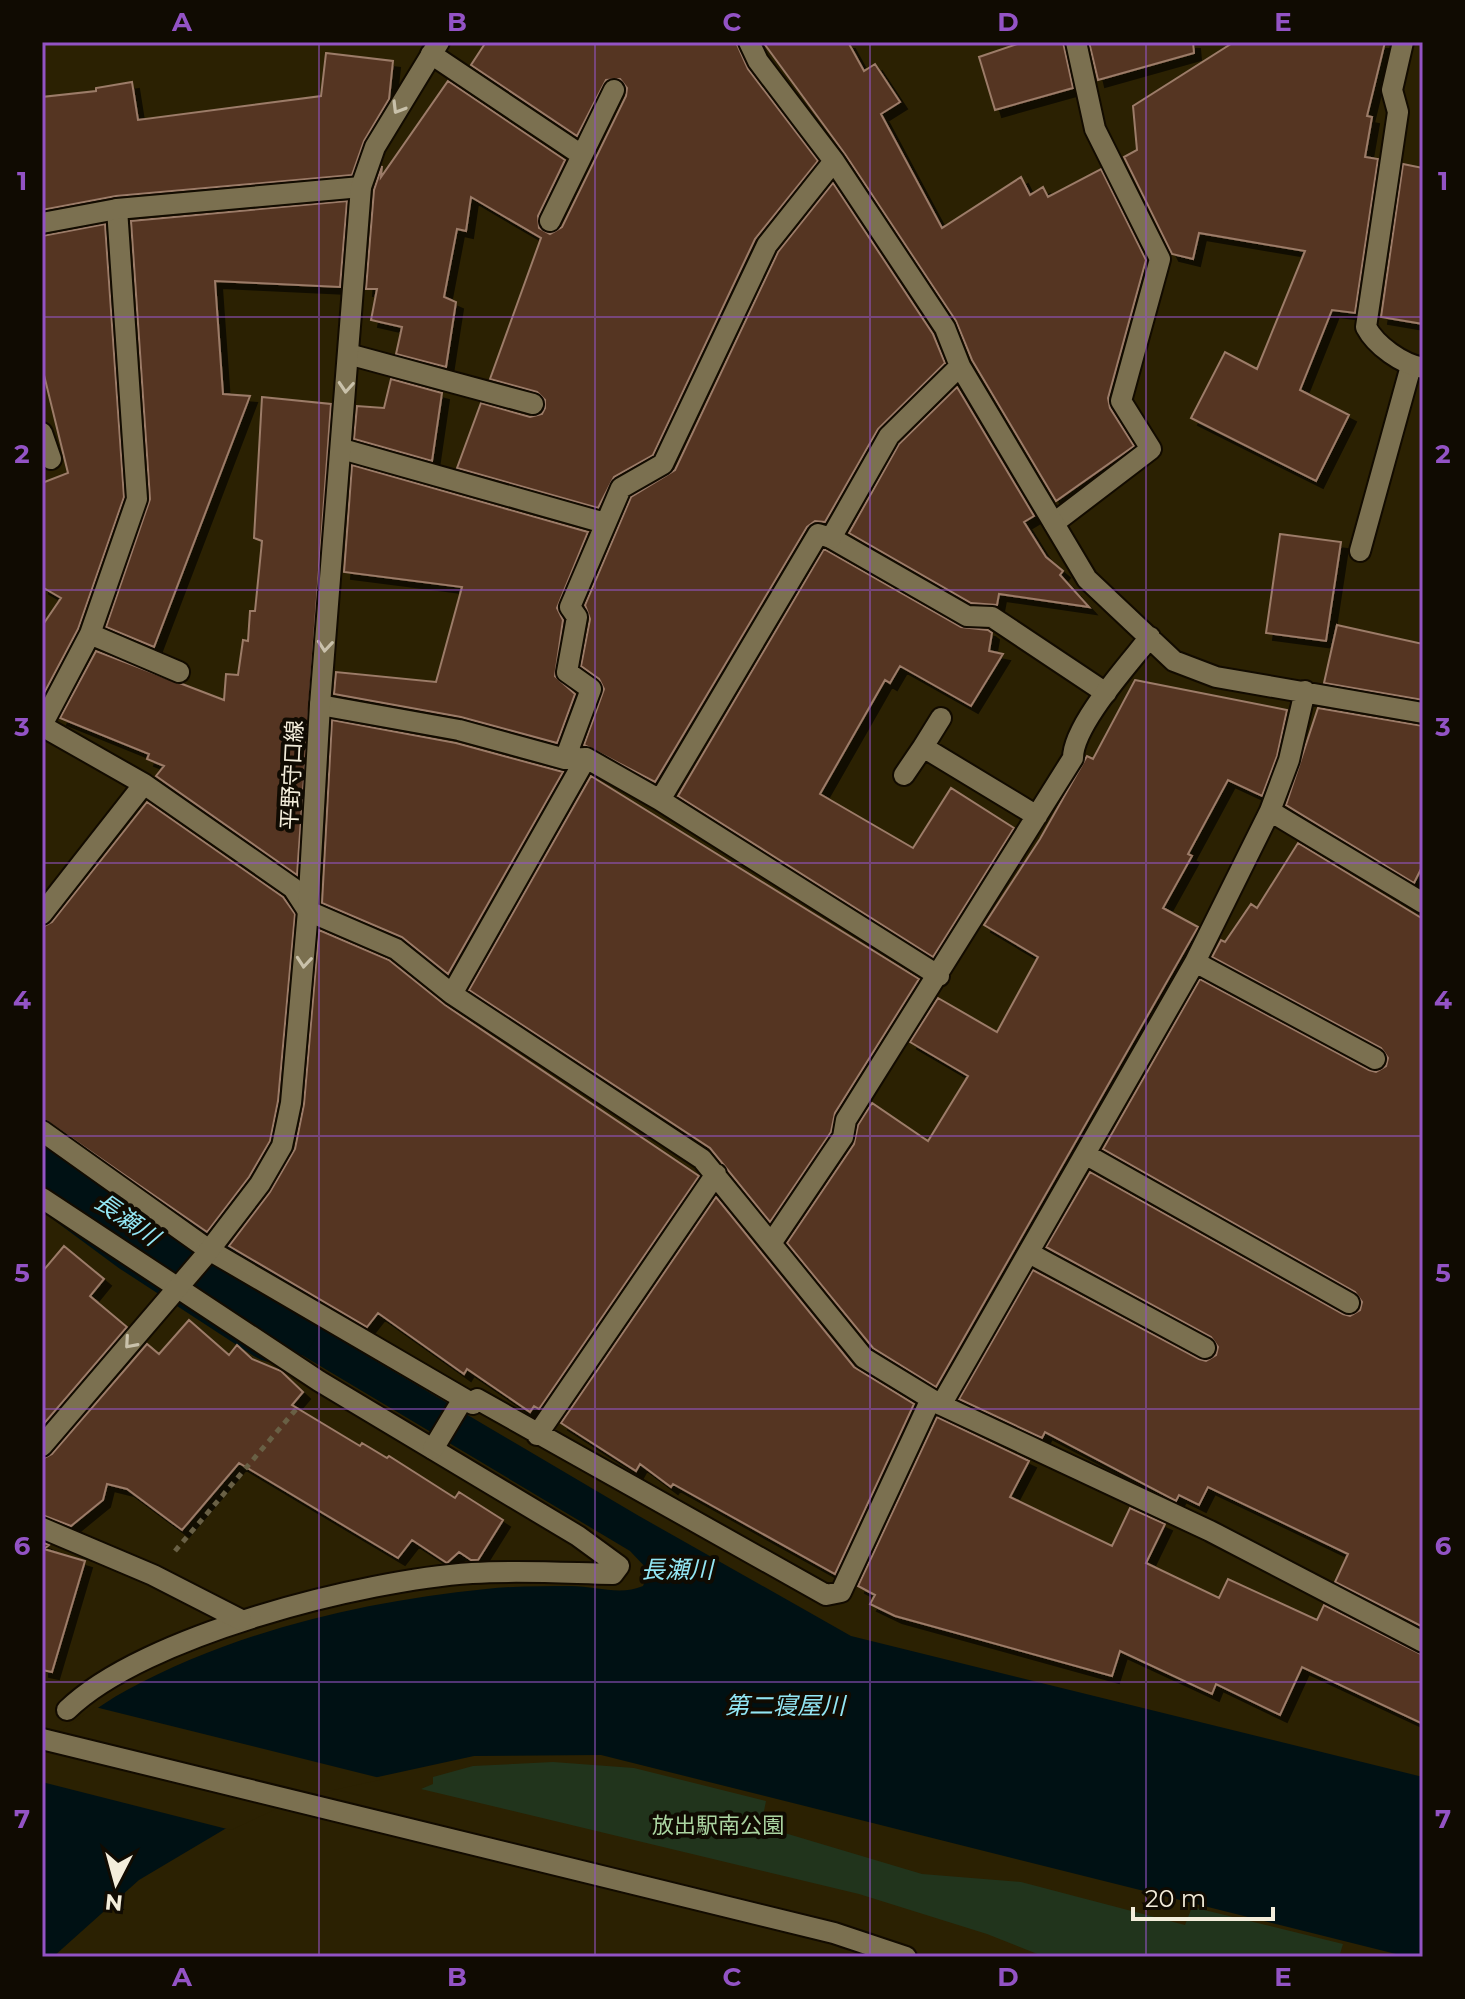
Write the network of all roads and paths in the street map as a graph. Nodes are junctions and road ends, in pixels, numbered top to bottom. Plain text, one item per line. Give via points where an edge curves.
1 (749, 42) edge
2 (1076, 42) edge
3 (1403, 42) edge
4 (435, 48) edge
5 (614, 90) dead end
6 (580, 154) junction
7 (834, 161) junction
8 (361, 187) junction
9 (117, 209) junction
10 (550, 221) dead end
11 (42, 223) edge
12 (348, 354) junction
13 (960, 366) junction
14 (1417, 367) edge
15 (533, 404) dead end
16 (42, 433) edge
17 (342, 449) junction
18 (51, 459) dead end
19 (605, 523) junction
20 (1054, 523) junction
21 (831, 538) junction
22 (1360, 551) dead end
23 (90, 634) junction
24 (1150, 637) junction
25 (179, 672) dead end
26 (1305, 691) junction
27 (1106, 693) junction
28 (320, 705) junction
29 (1423, 713) edge
30 (941, 718) dead end
31 (42, 726) edge
32 (923, 747) junction
33 (576, 758) junction
34 (904, 775) dead end
35 (144, 784) junction
36 (660, 800) junction
37 (1270, 811) junction
38 (1037, 816) junction
39 (1422, 899) edge
40 (308, 911) junction
41 (42, 914) edge
42 (1195, 962) junction
43 (939, 976) junction
44 (452, 994) junction
45 (1375, 1059) dead end
46 (42, 1131) edge
47 (1085, 1154) junction
48 (716, 1174) junction
49 (42, 1198) edge
50 (772, 1242) junction
51 (207, 1253) junction
52 (1031, 1254) junction
53 (179, 1286) junction
54 (1349, 1303) dead end
55 (1205, 1348) dead end
56 (319, 1381) junction
57 (461, 1402) junction
58 (936, 1402) junction
59 (537, 1435) junction
60 (42, 1446) edge
61 (435, 1446) junction
62 (42, 1528) edge
63 (153, 1575) junction
64 (241, 1620) junction
65 (1423, 1642) edge
66 (67, 1710) dead end
67 (42, 1739) edge
68 (906, 1957) edge

1 - 7 street
2 - 20 street via 1095,129 1160,259 1121,401 1151,449
3 - 14 street via 1392,90 1398,112 1366,327 1372,339
4 - 6 street
4 -> 8 street, 平野守口線 via 375,147
5 - 6 street
6 - 10 street
7 - 13 street via 945,328
7 - 19 street via 767,245 663,464 621,488
8 - 9 street
8 - 12 street, 平野守口線
9 - 11 street
9 - 23 street via 137,499
12 - 15 street
12 -> 17 street, 平野守口線
13 - 20 street
13 - 21 street via 889,436
14 - 22 street
16 - 18 street
17 - 19 street
17 -> 28 street, 平野守口線
19 - 33 street via 570,607 577,617 567,672 591,689
20 - 24 street via 1087,579
21 - 27 street via 967,616 992,617
21 - 36 street via 818,534
23 - 25 street
23 - 31 street
24 - 26 street via 1174,661 1216,677
24 - 27 street
26 - 29 street
26 - 37 street
27 - 38 street
28 - 33 street
28 - 40 street, 平野守口線
30 - 32 street
31 - 35 street
32 - 34 street
32 - 38 street
33 - 36 street
33 - 44 street
35 - 40 street via 293,888
35 - 41 street
36 - 43 street
37 - 39 street
37 - 42 street
38 - 43 street
40 - 44 street via 396,949
40 -> 51 street, 平野守口線 via 291,1103 282,1146
42 - 45 street
42 - 47 street
43 - 50 street via 846,1120 843,1137
44 - 48 street via 702,1159
46 - 51 street
47 - 52 street
47 - 54 street
48 - 50 street
48 - 59 street
49 - 53 street
50 - 58 street via 864,1358
51 - 53 street, 平野守口線
51 - 57 street
52 - 55 street
52 - 58 street
53 - 56 street
53 -> 60 street, 平野守口線
56 - 61 street
56 - 63 path
57 - 59 street via 473,1404 477,1399
57 - 61 street
58 - 59 street via 841,1592 826,1595
58 - 65 street via 1210,1531
61 - 64 street via 617,1561 617,1572 471,1573 337,1595
62 - 63 street
63 - 64 street
64 - 66 street via 134,1667
67 - 68 street via 834,1933

